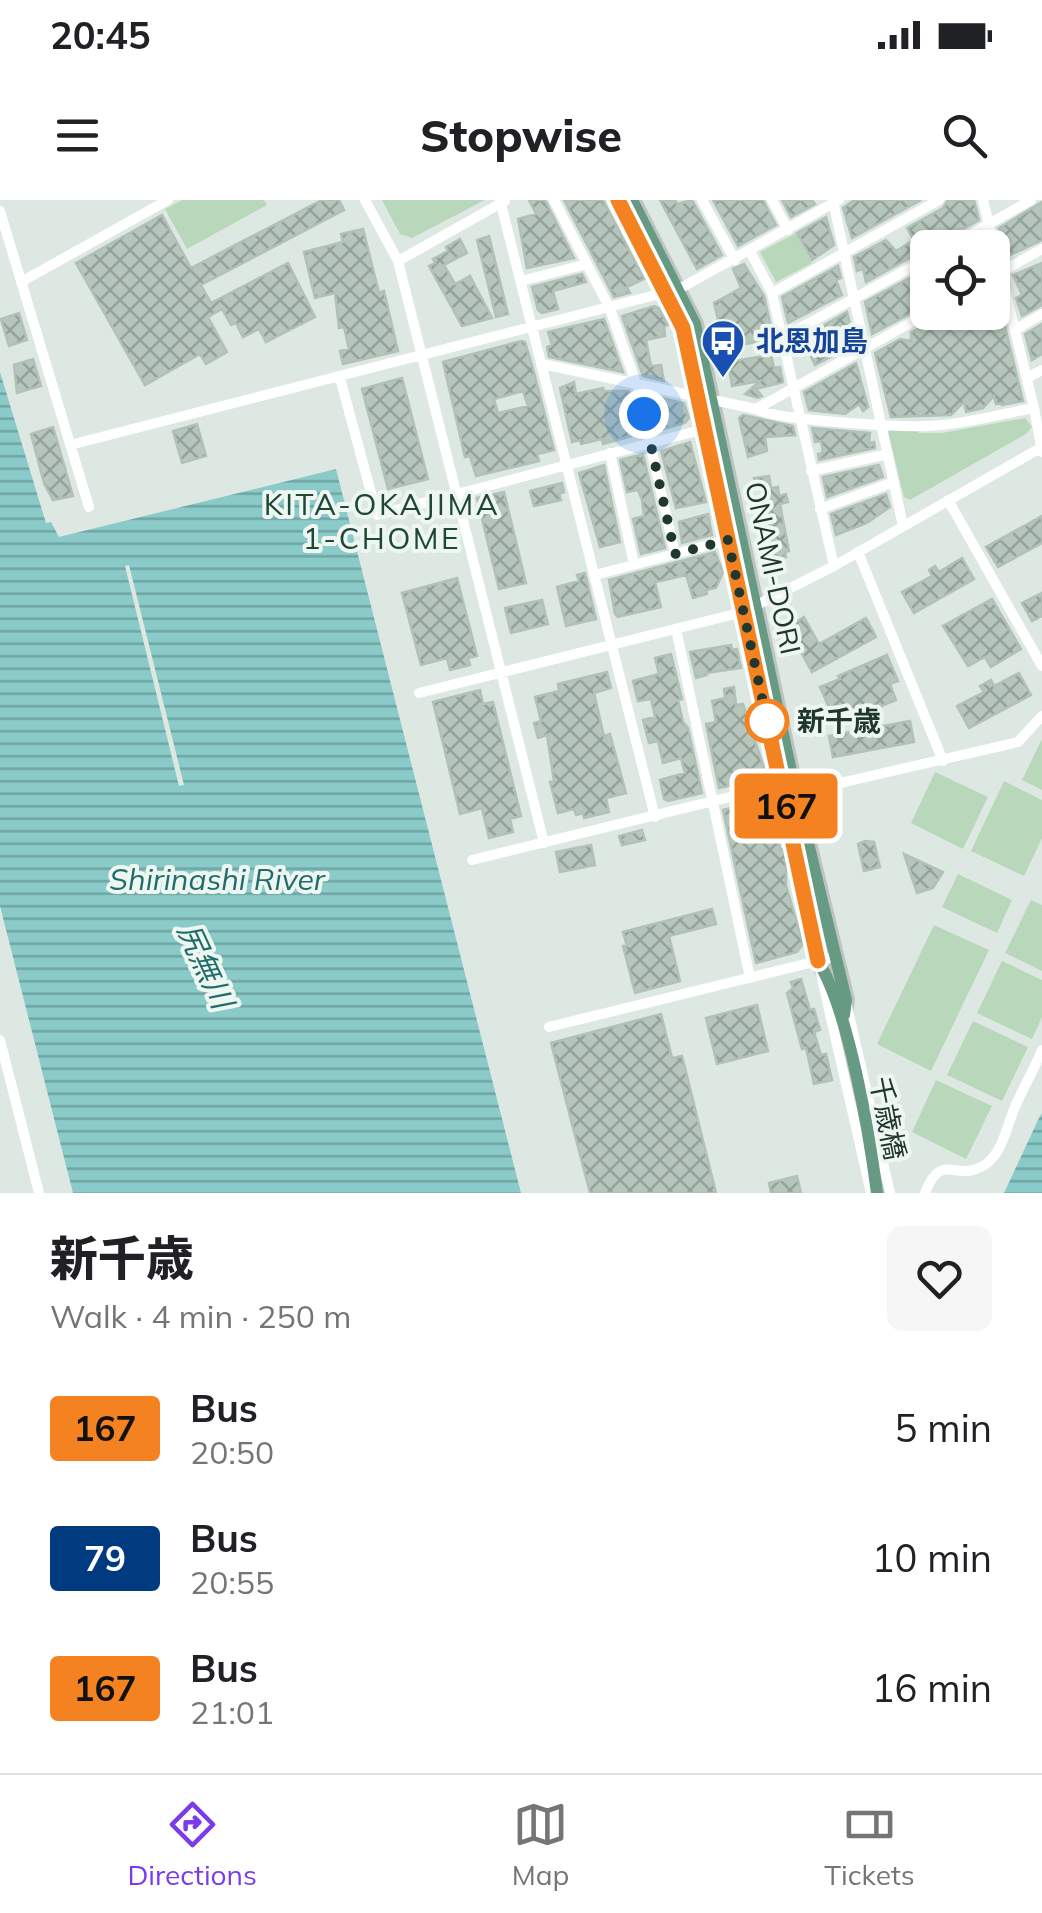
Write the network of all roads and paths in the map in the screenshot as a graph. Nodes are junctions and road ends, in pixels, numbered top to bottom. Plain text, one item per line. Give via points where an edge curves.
1 (168, 200) edge
2 (365, 200) edge
3 (554, 200) edge
4 (618, 200) edge
5 (632, 200) edge
6 (702, 200) edge
7 (772, 200) edge
8 (939, 200) edge
9 (983, 200) edge
10 (1031, 200) edge
11 (502, 201) edge
12 (835, 201) edge
13 (0, 211) edge
14 (988, 224) junction
15 (788, 230) junction
16 (978, 230) edge
17 (989, 230) edge
18 (1042, 248) edge
19 (750, 251) junction
20 (844, 252) junction
21 (736, 260) junction
22 (398, 261) junction
23 (587, 264) junction
24 (1010, 266) edge
25 (910, 268) edge
26 (521, 281) junction
27 (21, 282) junction
28 (673, 291) junction
29 (772, 294) junction
30 (854, 299) junction
31 (610, 309) junction
32 (1042, 314) edge
33 (1010, 315) edge
34 (910, 323) edge
35 (533, 329) junction
36 (1015, 330) junction
37 (782, 338) junction
38 (865, 349) junction
39 (422, 357) junction
40 (542, 364) junction
41 (1042, 370) edge
42 (340, 378) junction
43 (1027, 378) junction
44 (638, 386) junction
45 (793, 388) junction
46 (705, 398) junction
47 (756, 408) junction
48 (1034, 408) junction
49 (798, 417) junction
50 (882, 423) junction
51 (711, 427) junction
52 (650, 443) junction
53 (70, 445) junction
54 (1042, 449) edge
55 (610, 454) junction
56 (888, 454) junction
57 (567, 464) junction
58 (811, 471) junction
59 (894, 482) junction
60 (457, 492) junction
61 (948, 500) junction
62 (89, 507) dead end
63 (820, 509) junction
64 (903, 526) junction
65 (728, 540) junction
66 (858, 552) junction
67 (675, 554) junction
68 (634, 564) junction
69 (834, 566) junction
70 (595, 575) junction
71 (750, 608) junction
72 (676, 629) junction
73 (612, 644) junction
74 (1042, 666) edge
75 (500, 671) junction
76 (420, 693) dead end
77 (1042, 716) edge
78 (943, 761) junction
79 (788, 788) junction
80 (712, 802) junction
81 (655, 817) junction
82 (544, 842) junction
83 (472, 860) dead end
84 (834, 957) junction
85 (818, 961) junction
86 (750, 978) junction
87 (846, 1000) junction
88 (549, 1027) dead end
89 (843, 1028) junction
90 (0, 1040) edge
91 (1042, 1050) edge
92 (39, 1193) edge
93 (874, 1193) edge
94 (890, 1193) edge
95 (925, 1193) edge

1 - 27 street
2 - 22 street
3 - 23 street
4 - 28 main road, ONAMI-DORI
5 - 28 main road, ONAMI-DORI
6 - 21 street
7 - 15 street
8 - 20 street
9 - 14 street
10 - 14 street
11 - 22 street
11 - 26 street
12 - 15 street
12 - 20 street
13 - 27 street
14 - 16 street
14 - 17 street
15 - 19 street
18 - 24 street
19 - 21 street
19 - 29 street
20 - 29 street
20 - 30 street
21 - 28 street
22 - 39 street
23 - 26 street
23 - 31 street
25 - 30 street
26 - 35 street
27 - 53 street
28 - 31 street
28 - 46 main road, ONAMI-DORI
29 - 37 street
30 - 37 street
30 - 38 street
31 - 35 street
31 - 44 street
32 - 36 street
33 - 36 street
34 - 38 street
35 - 39 street
35 - 40 street
36 - 43 street
37 - 45 street
38 - 45 street
38 - 50 street
39 - 42 street
39 - 60 street
40 - 44 street
40 - 57 street
41 - 43 street
42 - 53 street
42 - 60 street via 376,515
43 - 48 street
44 - 46 street
44 - 52 street
45 - 47 street
45 - 49 street
46 - 47 street
46 - 51 main road, ONAMI-DORI
47 - 49 street
48 - 50 street via 927,426
48 - 54 street
49 - 50 street
49 - 58 street
50 - 56 street
51 - 52 street
51 - 65 main road, ONAMI-DORI
51 - 71 main road, ONAMI-DORI
52 - 55 street
52 - 67 street
53 - 62 street
54 - 61 street
55 - 57 street
55 - 68 street
56 - 58 street
56 - 59 street
57 - 60 street
57 - 70 street
58 - 63 street
59 - 63 street
59 - 64 street
60 - 75 street
61 - 64 street
61 - 74 street
63 - 69 street
64 - 66 street
65 - 67 street
65 - 71 main road, ONAMI-DORI
66 - 69 street
66 - 78 street
67 - 68 street
68 - 70 street
69 - 71 street
70 - 73 street
71 - 72 street
71 - 79 main road, ONAMI-DORI
72 - 73 street
72 - 80 street
73 - 75 street
73 - 81 street
75 - 76 street
75 - 82 street
77 - 78 street via 1018,742
78 - 79 street
79 - 80 street
79 - 84 main road, ONAMI-DORI
79 - 85 main road, ONAMI-DORI
80 - 81 street
80 - 86 street
81 - 82 street
82 - 83 street
84 - 85 street
84 - 87 main road, ONAMI-DORI
85 - 86 street
85 - 89 main road, ONAMI-DORI
85 - 93 street
86 - 88 street
87 - 89 main road
87 - 94 street
89 - 93 main road, 千歳橋
90 - 92 street
91 - 95 street via 989,1162 972,1171 940,1170

